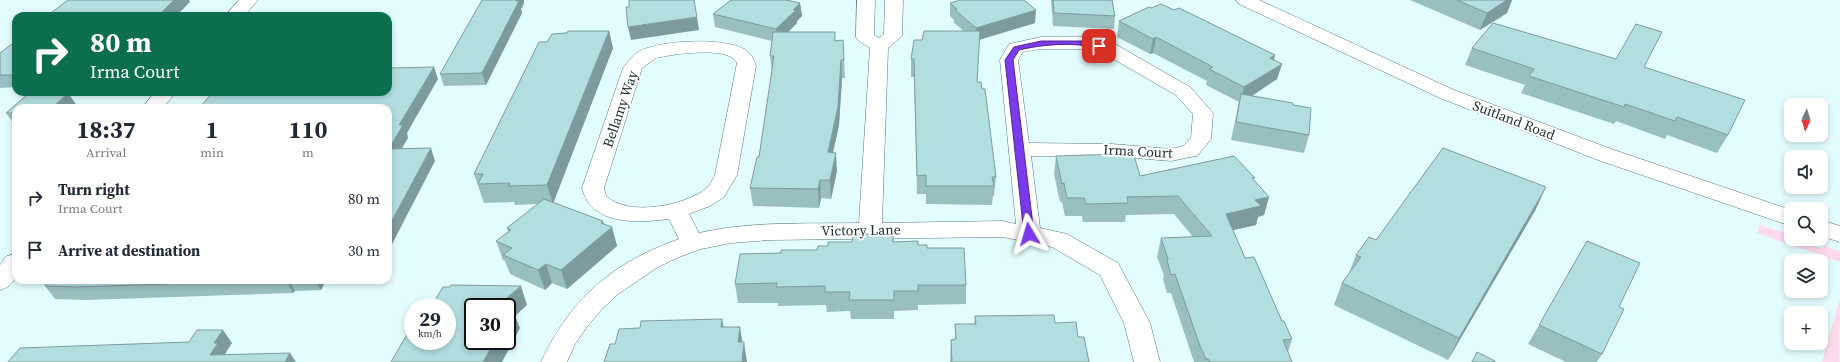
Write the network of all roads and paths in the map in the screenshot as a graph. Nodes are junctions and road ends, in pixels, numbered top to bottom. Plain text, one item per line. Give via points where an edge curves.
1 (249, 0) edge
2 (866, 0) edge
3 (894, 0) edge
4 (1246, 0) edge
5 (238, 12) edge
6 (879, 46) junction
7 (162, 96) edge
8 (156, 104) edge
9 (1019, 149) junction
10 (676, 211) junction
11 (1784, 216) edge
12 (870, 230) junction
13 (1828, 230) edge
14 (1029, 234) junction
15 (1840, 234) edge
16 (693, 243) junction
17 (12, 266) edge
18 (0, 280) edge
19 (554, 362) edge
20 (1147, 362) edge

1 - 5 street
2 - 6 street via 865,37
3 - 6 street via 893,36
4 - 11 street, Suitland Road via 1447,94 1606,155
6 - 12 street
7 - 8 street
9 - 9 street, Irma Court via 1009,60 1016,48 1041,43 1090,44 1108,48 1183,91 1203,113 1201,139 1190,151 1171,156 1112,150
9 - 14 street, Irma Court
10 - 10 street, Bellamy Way via 702,201 716,192 726,175 747,66 744,57 733,50 662,50 638,60 633,68 593,188 596,200 607,209 630,214 648,215
10 - 16 street
12 - 14 street, Victory Lane via 1003,229
12 - 16 street, Victory Lane via 770,232 733,235
13 - 15 street
14 - 20 street, Victory Lane via 1059,240 1109,269 1136,323
16 - 19 street, Victory Lane via 637,268 603,293 581,316
17 - 18 street

